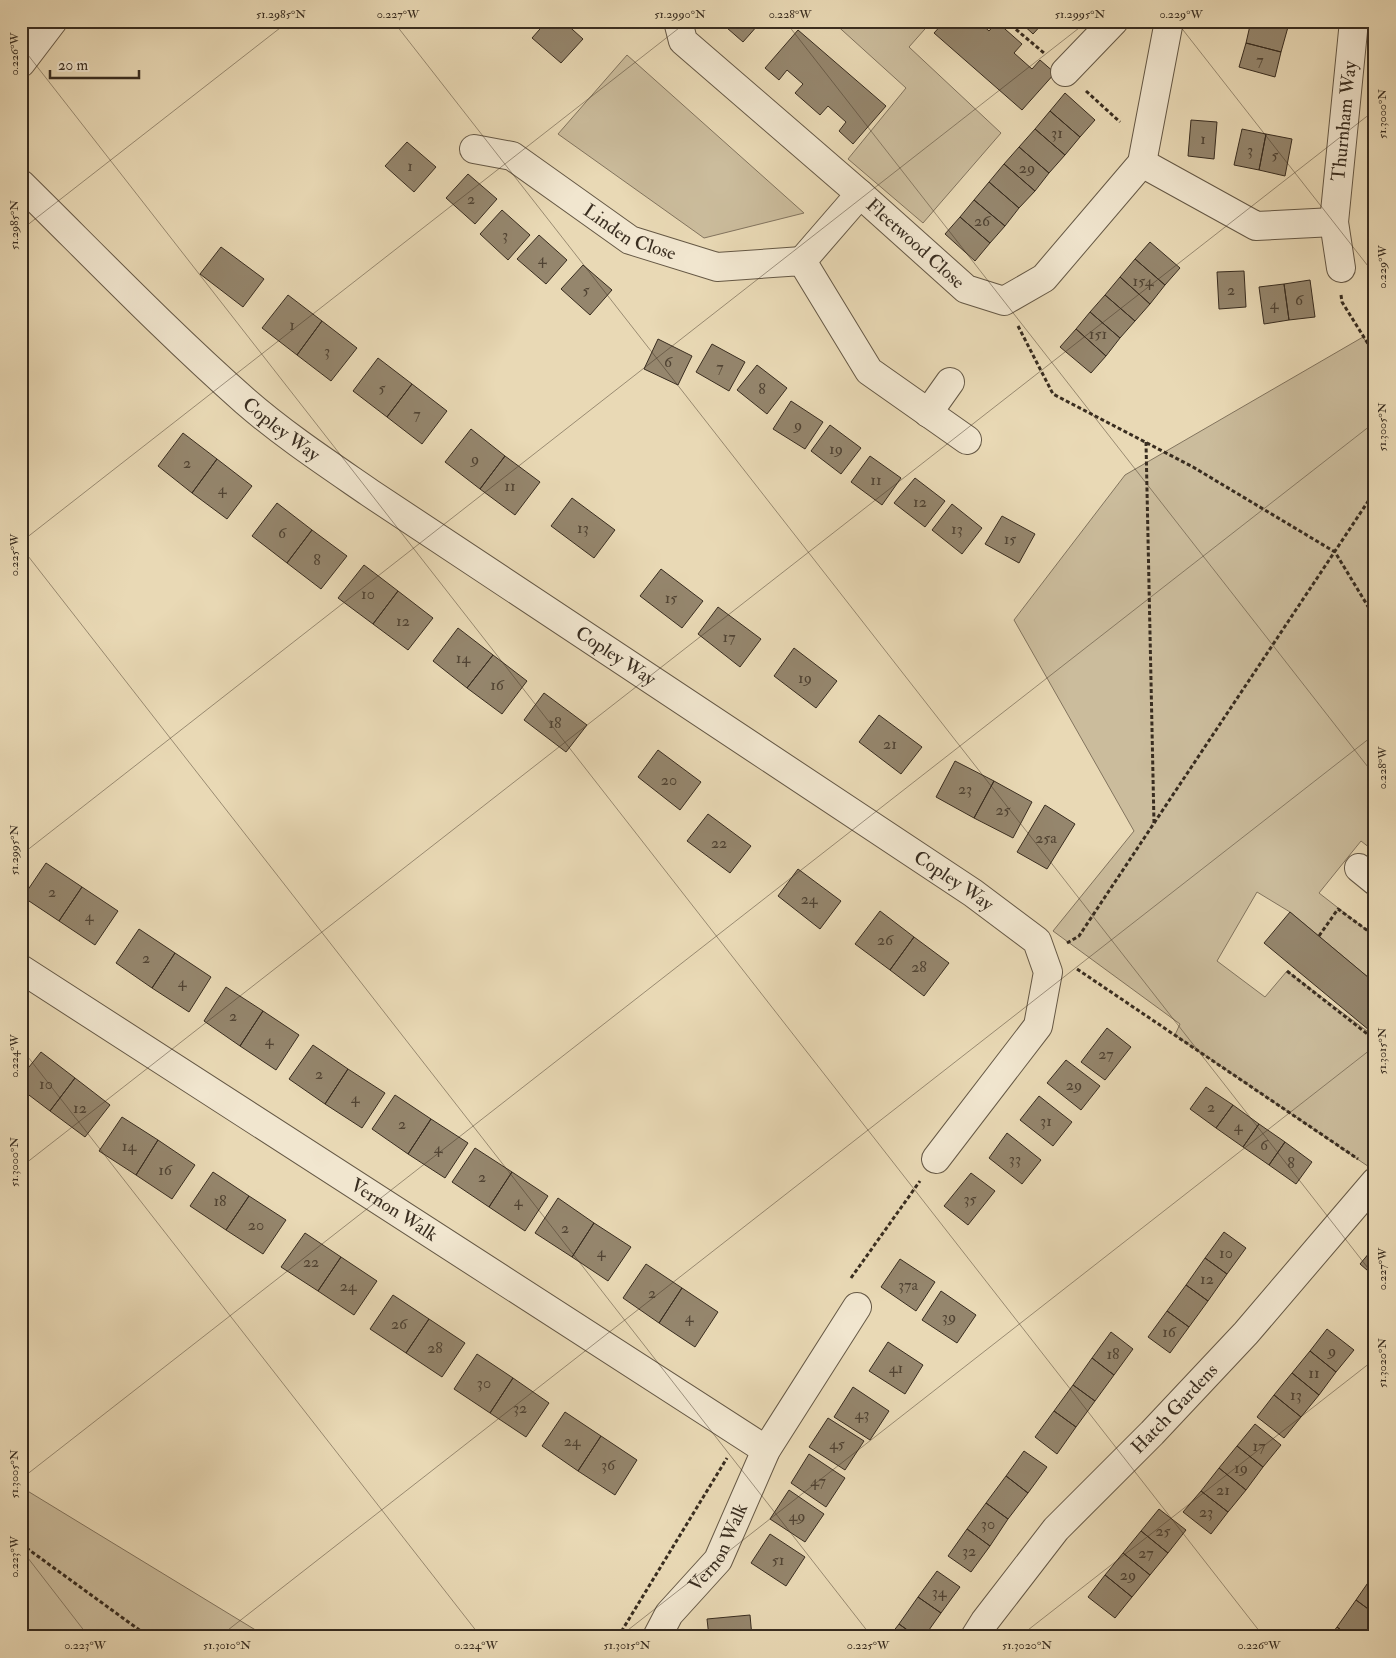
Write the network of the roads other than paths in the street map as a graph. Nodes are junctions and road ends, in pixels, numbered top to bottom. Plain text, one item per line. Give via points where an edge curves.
1 (53, 21) edge
2 (678, 21) edge
3 (1114, 21) edge
4 (1169, 21) edge
5 (1354, 21) edge
6 (21, 63) edge
7 (1065, 72) dead end
8 (474, 149) dead end
9 (1142, 163) junction
10 (21, 184) edge
11 (860, 194) junction
12 (1334, 222) junction
13 (802, 260) junction
14 (1341, 268) road end
15 (950, 382) dead end
16 (928, 413) junction
17 (966, 440) dead end
18 (21, 969) edge
19 (936, 1159) dead end
20 (1375, 1182) edge
21 (857, 1307) dead end
22 (766, 1450) junction
23 (656, 1637) edge
24 (975, 1637) edge

1 - 6 street
2 - 11 street, Fleetwood Close via 683,41
3 - 7 street
4 - 9 street
5 - 12 street, Thurnham Way
8 - 13 street, Linden Close via 512,156 630,240 717,267
9 - 11 street, Fleetwood Close via 1044,278 1004,301 966,289
9 - 12 street via 1256,226
10 - 19 street, Copley Way via 246,402 306,449 972,893 1037,941 1048,972 1038,1026
11 - 13 street
12 - 14 street, Thurnham Way
13 - 16 street via 869,371
15 - 16 street
16 - 17 street
18 - 22 street, Vernon Walk
20 - 24 street, Hatch Gardens via 1246,1333 1056,1530
21 - 22 street, Vernon Walk
22 - 23 street, Vernon Walk via 718,1560 669,1614

